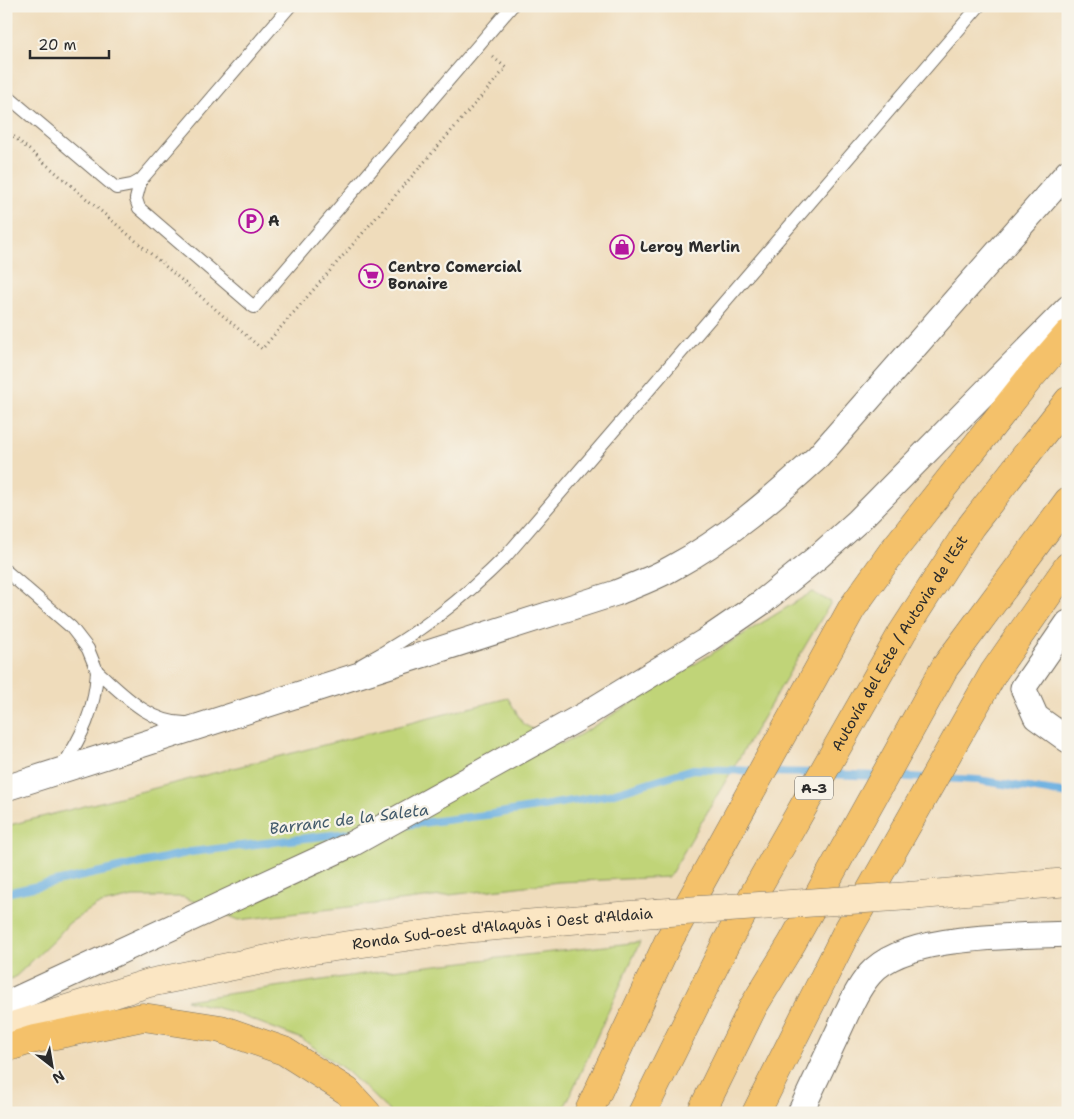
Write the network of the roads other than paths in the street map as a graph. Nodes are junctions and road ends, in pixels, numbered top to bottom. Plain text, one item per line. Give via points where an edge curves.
1 (290, 6) edge
2 (512, 6) edge
3 (979, 6) edge
4 (6, 95) edge
5 (1068, 172) edge
6 (141, 180) junction
7 (1068, 308) edge
8 (1068, 334) edge
9 (1068, 401) edge
10 (1068, 501) edge
11 (1068, 566) edge
12 (6, 572) edge
13 (1068, 623) edge
14 (97, 671) junction
15 (315, 689) junction
16 (205, 723) junction
17 (1068, 740) edge
18 (60, 770) junction
19 (6, 788) edge
20 (1068, 882) edge
21 (1068, 934) edge
22 (6, 1004) edge
23 (6, 1028) edge
24 (6, 1048) edge
25 (367, 1113) edge
26 (588, 1113) edge
27 (642, 1113) edge
28 (701, 1113) edge
29 (756, 1113) edge
30 (800, 1113) edge

1 - 6 lane
2 - 6 lane via 254,307 139,208 136,199
3 - 15 lane via 478,585 432,623
4 - 6 lane via 116,188
5 - 15 street via 818,457 733,528 672,568 616,593
7 - 22 street via 819,556 761,603 704,642 586,714 352,844
8 - 26 highway via 892,552 852,608 668,942
9 - 27 highway, Autovía del Este / Autovia de l'Est / A-3 via 971,526 902,633 726,944
10 - 28 highway via 945,667 753,1007
11 - 29 highway via 994,672 845,935
12 - 14 lane via 71,627 88,649
13 - 17 street via 1023,688 1036,717
14 - 16 lane via 154,717 171,723
14 - 18 lane via 96,696 89,719
15 - 16 street
16 - 18 street
18 - 19 street
20 - 23 main road, Ronda Sud-oest d'Alaquàs i Oest d'Aldaia, bridge via 462,929 307,951 149,983
21 - 30 street via 975,938 932,945 912,949 880,966 856,995
24 - 25 highway via 30,1040 143,1018 221,1029 284,1051 347,1091

